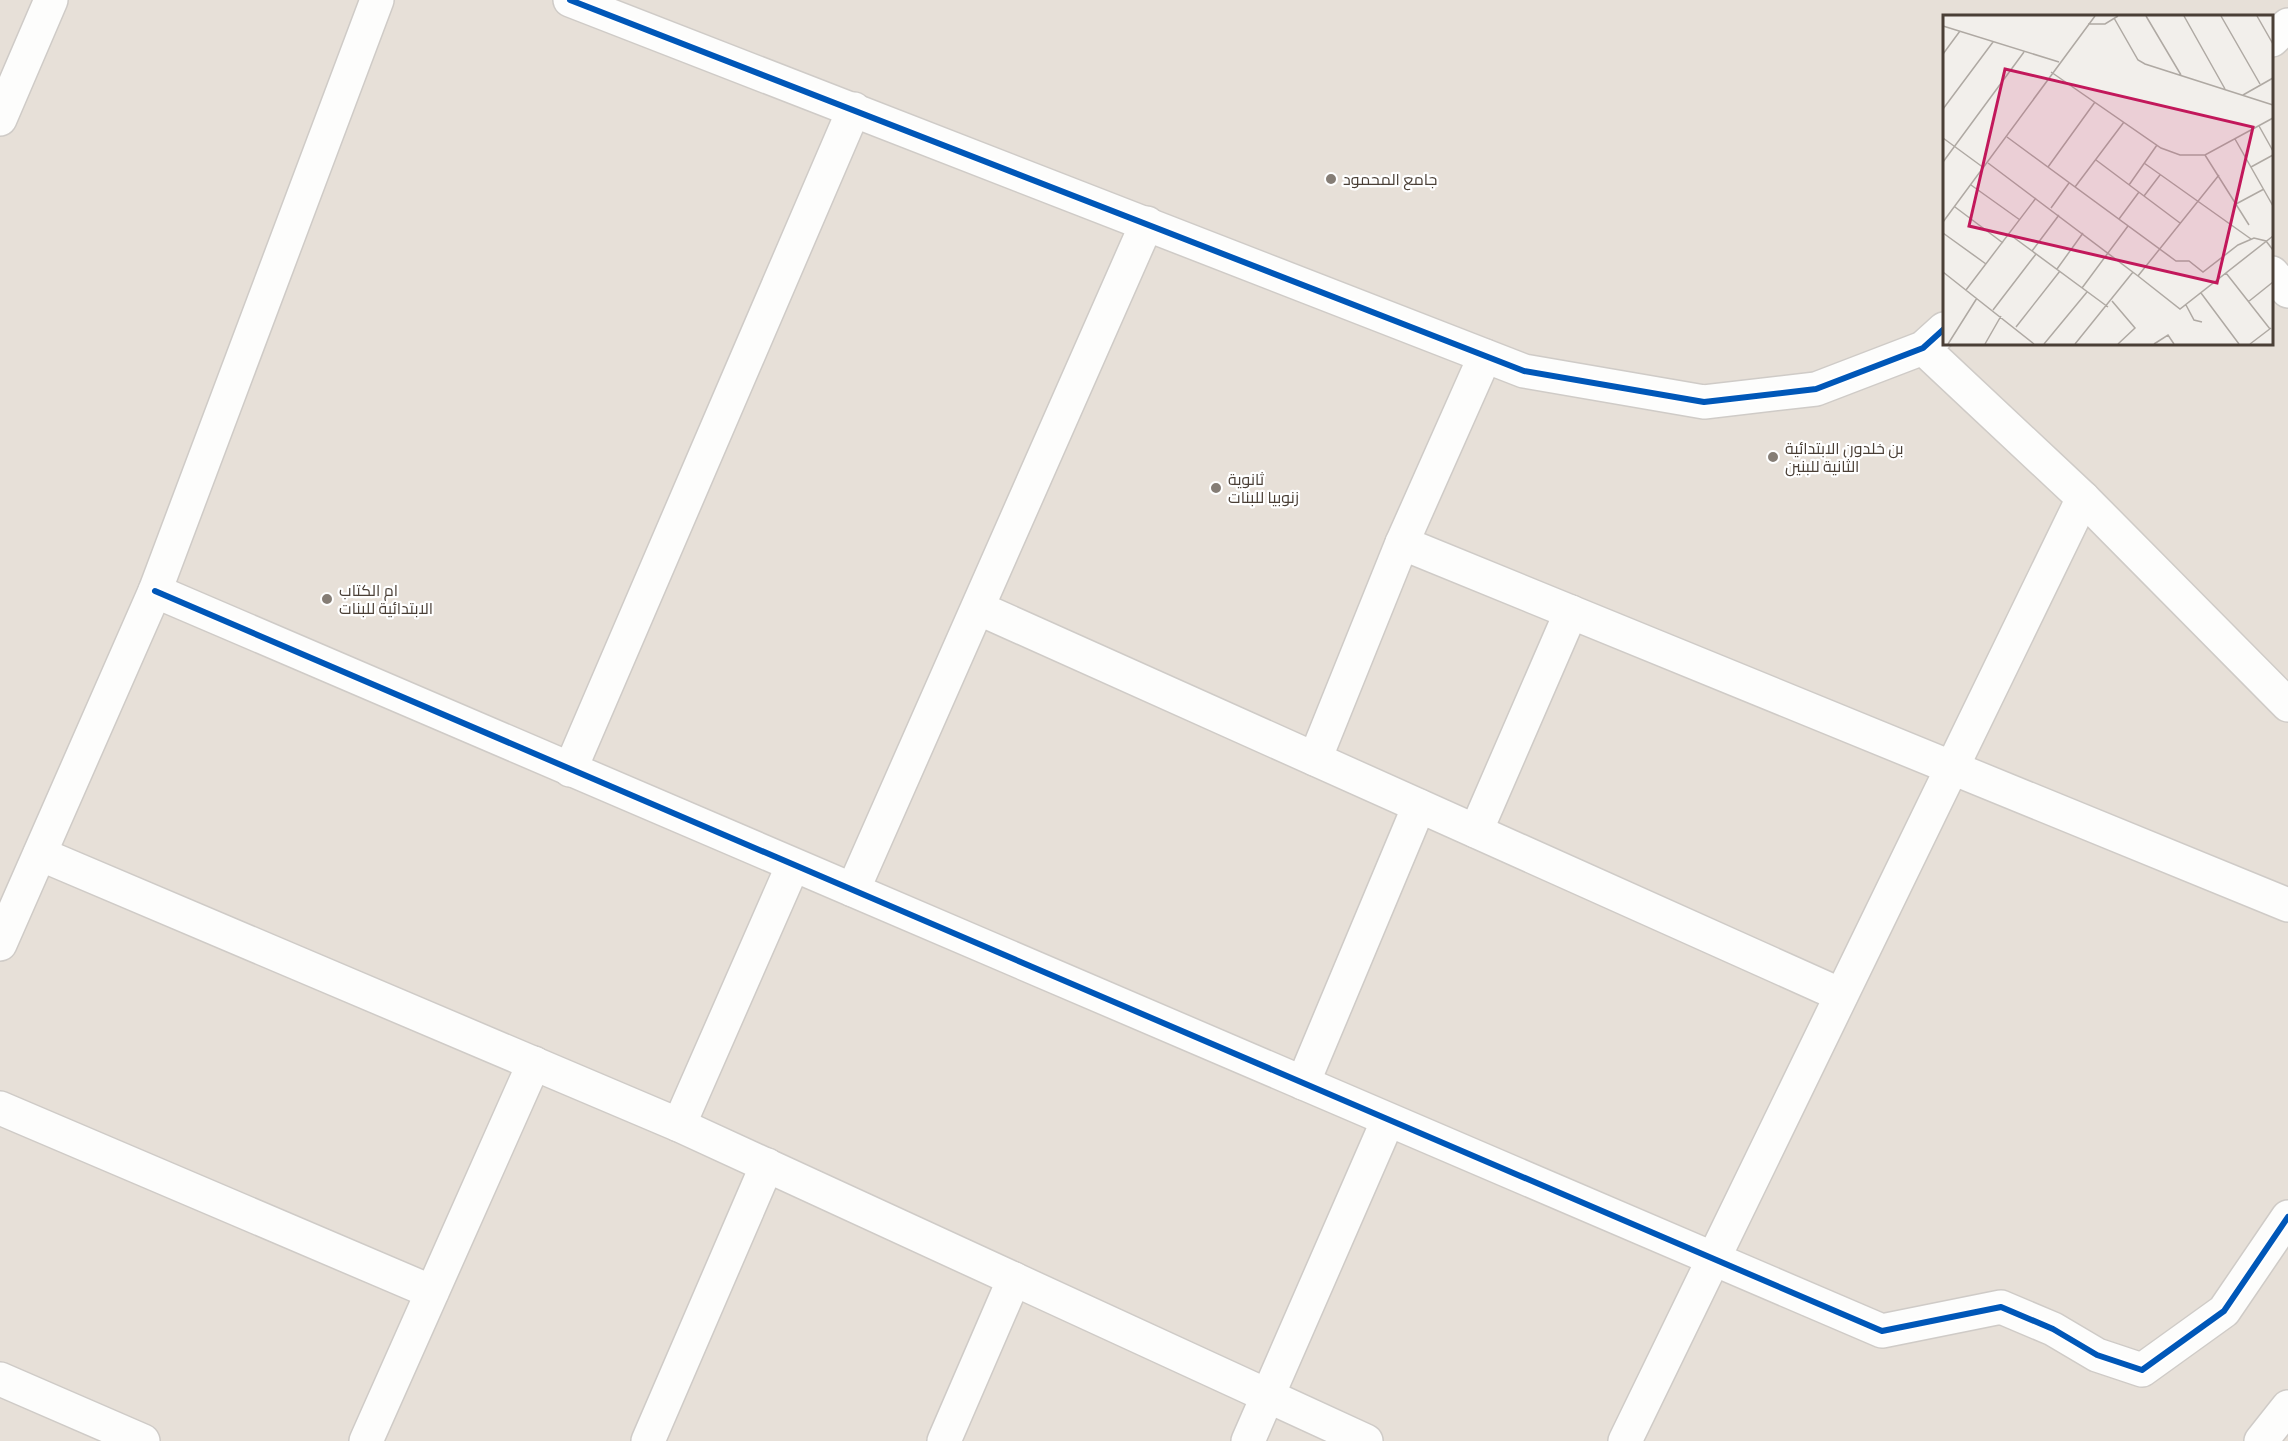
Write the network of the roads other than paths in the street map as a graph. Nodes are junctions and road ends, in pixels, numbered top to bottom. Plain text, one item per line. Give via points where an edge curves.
1 (51, 0) edge
2 (377, 0) edge
3 (570, 0) edge
4 (2288, 25) edge
5 (2273, 38) edge
6 (854, 110) junction
7 (0, 119) edge
8 (1147, 223) junction
9 (2273, 275) edge
10 (2288, 291) edge
11 (1934, 338) edge
12 (1485, 356) junction
13 (2083, 498) junction
14 (1402, 543) junction
15 (154, 591) junction
16 (978, 608) junction
17 (1571, 612) junction
18 (2288, 705) edge
19 (1315, 759) junction
20 (1952, 768) junction
21 (570, 770) junction
22 (1419, 806) junction
23 (1476, 831) junction
24 (40, 854) junction
25 (793, 865) junction
26 (852, 890) junction
27 (8, 904) edge
28 (2288, 905) edge
29 (0, 944) edge
30 (1842, 995) junction
31 (534, 1063) junction
32 (1303, 1083) junction
33 (0, 1108) edge
34 (1388, 1120) junction
35 (679, 1125) junction
36 (767, 1165) junction
37 (2288, 1217) edge
38 (1713, 1259) junction
39 (1014, 1279) junction
40 (432, 1292) junction
41 (0, 1379) edge
42 (1267, 1395) junction
43 (2288, 1407) edge
44 (370, 1440) edge
45 (143, 1441) edge
46 (648, 1441) edge
47 (944, 1441) edge
48 (1248, 1441) edge
49 (1366, 1441) edge
50 (1625, 1441) edge
51 (2261, 1441) edge

1 - 7 street
2 - 15 street
3 - 6 street
4 - 5 street
6 - 8 street
6 - 21 street
8 - 12 street
8 - 16 street
9 - 10 street
11 - 12 street via 1816,389 1704,402 1524,371
11 - 13 street
12 - 14 street
13 - 18 street
13 - 20 street
14 - 17 street
14 - 19 street
15 - 21 street
15 - 24 street
16 - 19 street
16 - 26 street
17 - 20 street
17 - 23 street
19 - 22 street
20 - 28 street
20 - 30 street
21 - 25 street
22 - 23 street
22 - 32 street
23 - 30 street
24 - 27 street
24 - 31 street
25 - 26 street
25 - 35 street
26 - 32 street
27 - 29 street
30 - 38 street
31 - 35 street
31 - 40 street
32 - 34 street
33 - 40 street
34 - 38 street
34 - 42 street
35 - 36 street
36 - 39 street
36 - 46 street
37 - 38 street via 2224,1311 2142,1370 2097,1355 2053,1329 2001,1307 1882,1331
38 - 50 street
39 - 42 street
39 - 47 street
40 - 44 street
41 - 45 street
42 - 48 street
42 - 49 street
43 - 51 street

